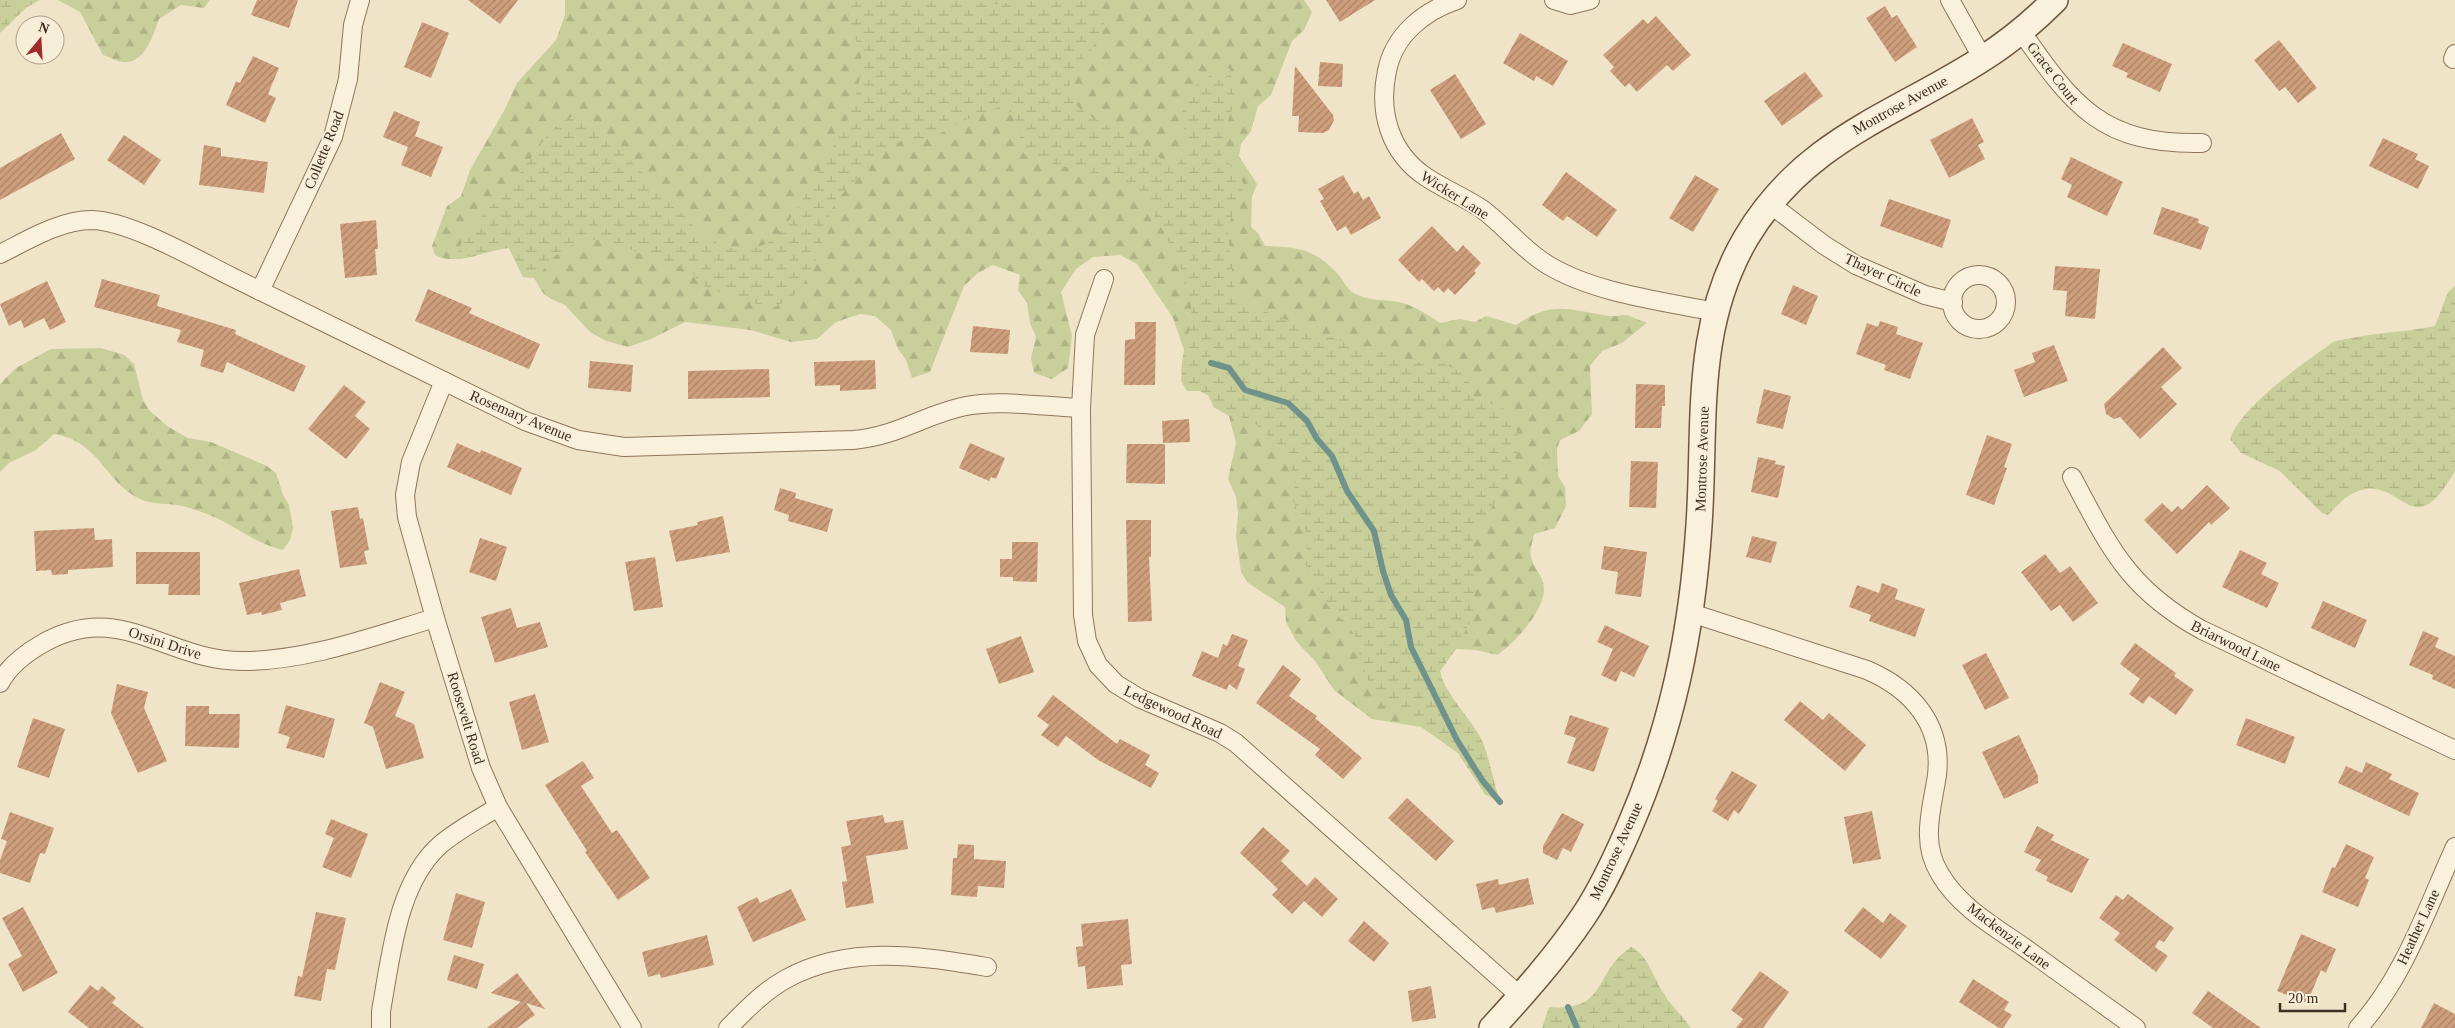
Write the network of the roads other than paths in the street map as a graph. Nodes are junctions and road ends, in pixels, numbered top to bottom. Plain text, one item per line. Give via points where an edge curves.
1 (360, 0) edge
2 (1457, 0) edge
3 (1554, 0) edge
4 (1590, 0) edge
5 (1950, 0) edge
6 (2055, 0) edge
7 (2021, 31) junction
8 (1983, 59) junction
9 (2202, 143) dead end
10 (1770, 204) junction
11 (0, 254) edge
12 (1104, 279) dead end
13 (260, 291) junction
14 (1953, 302) dead end
15 (1715, 312) junction
16 (444, 381) junction
17 (1081, 408) junction
18 (2072, 477) dead end
19 (1691, 613) junction
20 (435, 618) junction
21 (0, 684) edge
22 (2455, 750) edge
23 (498, 807) junction
24 (2455, 847) edge
25 (987, 967) dead end
26 (1520, 996) junction
27 (381, 1028) edge
28 (632, 1028) edge
29 (728, 1028) edge
30 (1492, 1028) edge
31 (2136, 1028) edge
32 (2358, 1028) edge

1 - 13 street, Collette Road via 353,25 348,79 336,129
2 - 15 street, Wicker Lane via 1416,22 1394,49 1388,65 1385,113 1388,130 1404,158 1426,177 1482,210 1534,255 1558,271 1611,289
3 - 4 street via 1570,5
5 - 8 street
6 - 7 main road, Montrose Avenue
7 - 8 main road, Montrose Avenue
7 - 9 street, Grace Court via 2070,98 2100,120 2121,132 2150,139
8 - 10 main road, Montrose Avenue via 1834,144 1799,171
10 - 14 street, Thayer Circle via 1856,265 1925,295
10 - 15 main road, Montrose Avenue via 1735,259
11 - 13 street, Rosemary Avenue via 66,224 99,221 136,232
12 - 17 street, Ledgewood Road via 1085,335
13 - 16 street, Rosemary Avenue
15 - 19 main road, Montrose Avenue via 1706,359 1699,528
16 - 17 street, Rosemary Avenue via 558,434 586,442 643,448 876,438 955,409 980,404
16 - 20 street, Roosevelt Road via 411,462 405,495 407,517
17 - 26 street, Ledgewood Road via 1083,615 1087,641 1098,665 1127,692 1236,743
18 - 22 street, Briarwood Lane via 2116,556 2130,575 2163,606 2202,630
19 - 26 main road, Montrose Avenue via 1669,720 1618,852 1583,917
19 - 31 street, Mackenzie Lane via 1867,670 1904,691 1925,716 1936,741 1937,773 1928,844 1939,874 1970,909
20 - 21 street, Orsini Drive via 318,651 242,661 199,656 116,628 82,628 32,650 11,667
20 - 23 street, Roosevelt Road via 481,768
23 - 27 street via 441,844 412,880 402,909 381,1011
23 - 28 street, Roosevelt Road
24 - 32 street, Heather Lane via 2394,979
25 - 29 street via 906,955 835,961 803,970 785,980
26 - 30 main road, Montrose Avenue

